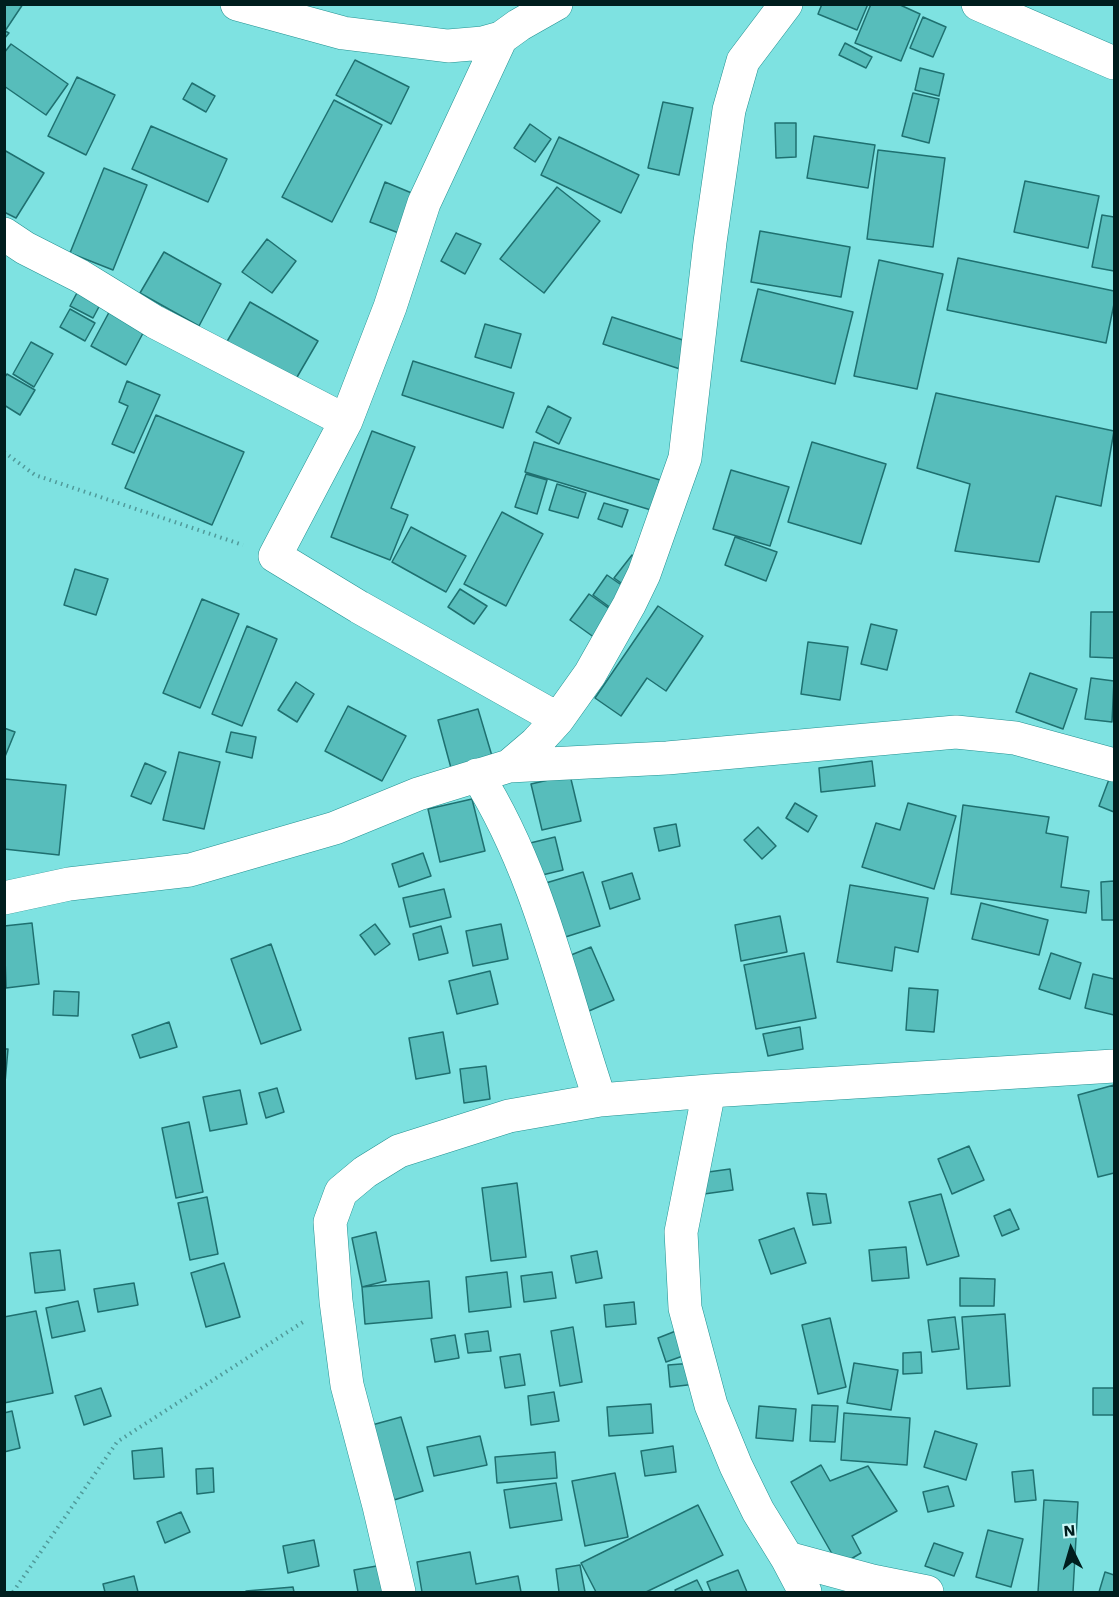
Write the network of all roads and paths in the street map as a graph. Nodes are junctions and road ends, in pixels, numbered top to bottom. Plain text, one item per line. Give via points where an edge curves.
1 (237, 4) edge
2 (556, 4) edge
3 (786, 4) edge
4 (978, 4) edge
5 (501, 38) junction
6 (1114, 63) edge
7 (4, 234) edge
8 (346, 421) junction
9 (4, 452) edge
10 (275, 556) junction
11 (558, 719) junction
12 (1114, 765) edge
13 (509, 766) junction
14 (477, 775) junction
15 (4, 898) edge
16 (1114, 1066) edge
17 (709, 1091) junction
18 (600, 1100) junction
19 (336, 1301) junction
20 (787, 1558) junction
21 (13, 1593) edge
22 (399, 1593) edge
23 (805, 1593) edge
24 (927, 1593) edge

1 - 5 street via 343,33 412,42 448,46
2 - 5 street
3 - 11 street via 743,61 729,110 686,458 629,606 590,674
4 - 6 street
5 - 8 street via 424,203 390,308
7 - 8 street via 155,322
8 - 10 street
9 - 10 path via 35,475
10 - 11 street
11 - 13 street
12 - 13 street via 1015,738 956,732 667,758
13 - 14 street
14 - 15 street via 335,828 190,870 69,884
14 - 18 street via 498,808 534,895
16 - 17 street
17 - 18 street
17 - 20 street via 681,1232 685,1308 711,1405 758,1511
18 - 19 street via 509,1116 399,1151 365,1172 340,1192 330,1222
19 - 21 path via 117,1442
19 - 22 street via 347,1385
20 - 23 street
20 - 24 street

